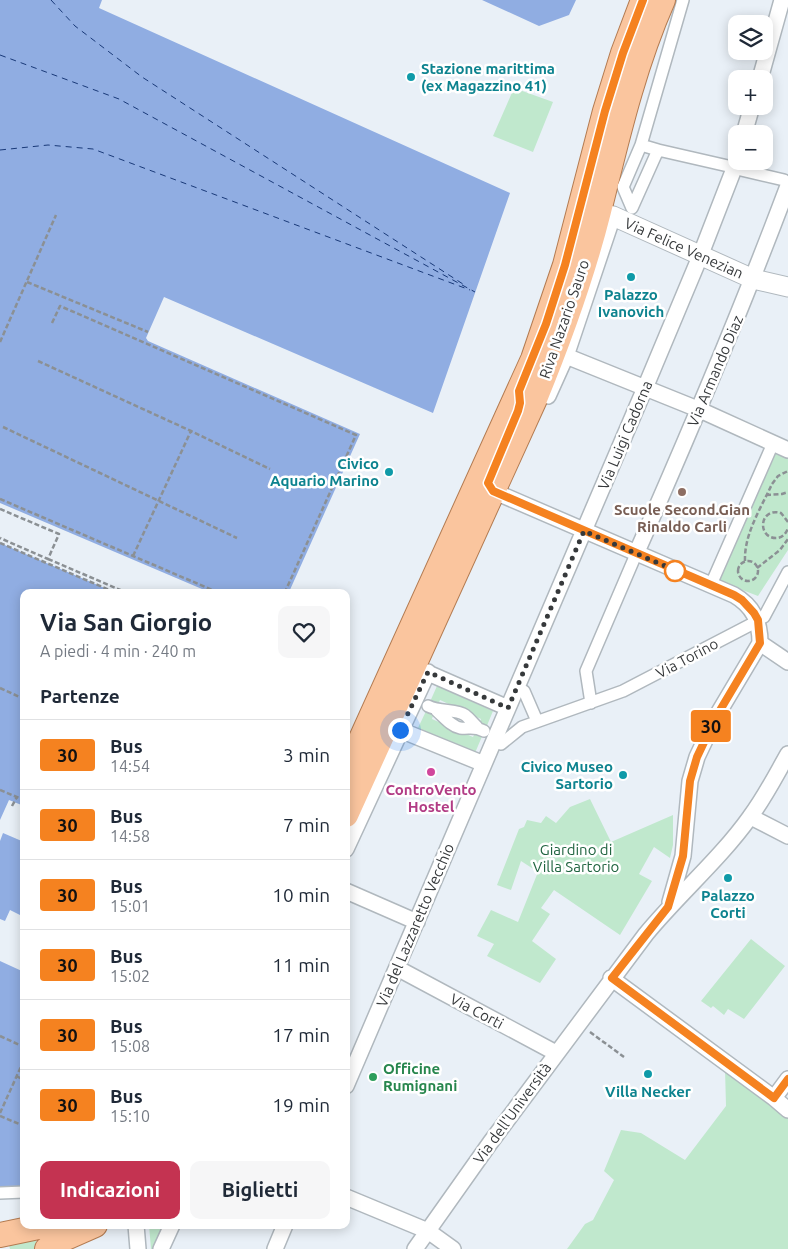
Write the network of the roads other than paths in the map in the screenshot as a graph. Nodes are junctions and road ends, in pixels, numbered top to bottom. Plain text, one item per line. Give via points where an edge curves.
1 (643, 0) edge
2 (663, 0) edge
3 (683, 0) edge
4 (782, 0) edge
5 (763, 70) edge
6 (607, 138) junction
7 (641, 145) junction
8 (658, 150) junction
9 (728, 165) edge
10 (733, 170) edge
11 (747, 170) edge
12 (786, 183) edge
13 (597, 212) junction
14 (700, 255) junction
15 (753, 279) junction
16 (788, 287) edge
17 (566, 356) junction
18 (645, 388) junction
19 (519, 391) junction
20 (700, 410) junction
21 (772, 446) junction
22 (788, 450) edge
23 (498, 493) junction
24 (584, 531) junction
25 (635, 557) junction
26 (788, 572) edge
27 (712, 583) junction
28 (764, 617) dead end
29 (750, 625) dead end
30 (760, 643) junction
31 (788, 662) edge
32 (412, 666) junction
33 (524, 691) dead end
34 (591, 703) junction
35 (432, 708) dead end
36 (508, 708) junction
37 (537, 722) junction
38 (394, 727) junction
39 (480, 729) dead end
40 (503, 740) dead end
41 (788, 754) edge
42 (484, 764) junction
43 (350, 766) edge
44 (350, 808) edge
45 (750, 817) junction
46 (788, 836) edge
47 (350, 839) edge
48 (350, 893) edge
49 (668, 907) junction
50 (418, 922) junction
51 (398, 968) junction
52 (612, 978) junction
53 (556, 1053) junction
54 (350, 1077) edge
55 (788, 1079) edge
56 (774, 1098) junction
57 (788, 1110) edge
58 (20, 1192) edge
59 (0, 1193) edge
60 (350, 1199) edge
61 (29, 1229) edge
62 (62, 1229) edge
63 (86, 1229) edge
64 (136, 1229) edge
65 (170, 1229) edge
66 (283, 1229) edge
67 (428, 1231) junction
68 (0, 1235) edge
69 (0, 1240) edge
70 (0, 1249) edge
71 (37, 1249) edge
72 (47, 1249) edge
73 (138, 1249) edge
74 (161, 1249) edge
75 (275, 1249) edge
76 (415, 1249) edge
77 (453, 1249) edge

1 - 6 main road via 623,53
2 - 6 main road
3 - 7 street
4 - 5 street
6 - 13 main road, Riva Nazario Sauro
7 - 8 street
7 - 8 street via 620,186 633,213
8 - 9 street
10 - 14 street, Via Luigi Cadorna
11 - 12 street
12 - 15 street, Via Armando Diaz
13 - 14 street, Via Felice Venezian
13 - 17 street, Riva Nazario Sauro
13 - 19 main road, Riva Nazario Sauro via 565,265
13 - 23 main road, Riva Nazario Sauro via 567,318
14 - 15 street, Via Felice Venezian
14 - 18 street, Via Luigi Cadorna
15 - 16 street, Via Felice Venezian
15 - 20 street, Via Armando Diaz
17 - 18 street
17 - 23 street, Riva Nazario Sauro
18 - 20 street
18 - 24 street, Via Luigi Cadorna
19 - 23 street, Riva Nazario Sauro via 518,411 489,477 488,483
19 - 32 main road, Riva Nazario Sauro via 476,481
20 - 21 street
20 - 25 street, Via Armando Diaz
21 - 22 street
21 - 27 street
23 - 24 street
23 - 32 main road, Riva Nazario Sauro
24 - 25 street
24 - 36 street, Via Luigi Cadorna
25 - 27 street
25 - 34 street, Via Armando Diaz via 586,671
26 - 28 street
27 - 30 street via 749,606 758,620
29 - 34 street, Via Torino via 623,691
30 - 31 street
30 - 49 street via 716,717 697,757 690,781 681,864
32 - 36 street
32 - 38 main road
32 - 43 main road
33 - 37 street
34 - 37 street, Via Torino
35 - 39 street via 465,715
36 - 42 street, Via del Lazzaretto Vecchio
37 - 40 street, Via Torino via 522,726
38 - 42 street
38 - 44 main road
38 - 47 street
41 - 45 street, Via dell'Università
42 - 50 street, Via del Lazzaretto Vecchio
45 - 46 street
45 - 49 street, Via dell'Università
48 - 50 street
49 - 52 street, Via dell'Università
50 - 51 street, Via del Lazzaretto Vecchio
51 - 53 street, Via Corti
51 - 54 street, Via del Lazzaretto Vecchio
52 - 53 street, Via dell'Università
52 - 56 street
53 - 67 street, Via dell'Università
55 - 56 street
56 - 57 street
58 - 59 street
60 - 67 street
61 - 68 main road
62 - 71 street via 42,1240
63 - 72 main road
64 - 73 street
65 - 74 street
66 - 75 street
67 - 76 street, Via dell'Università
67 - 77 street
69 - 70 street

